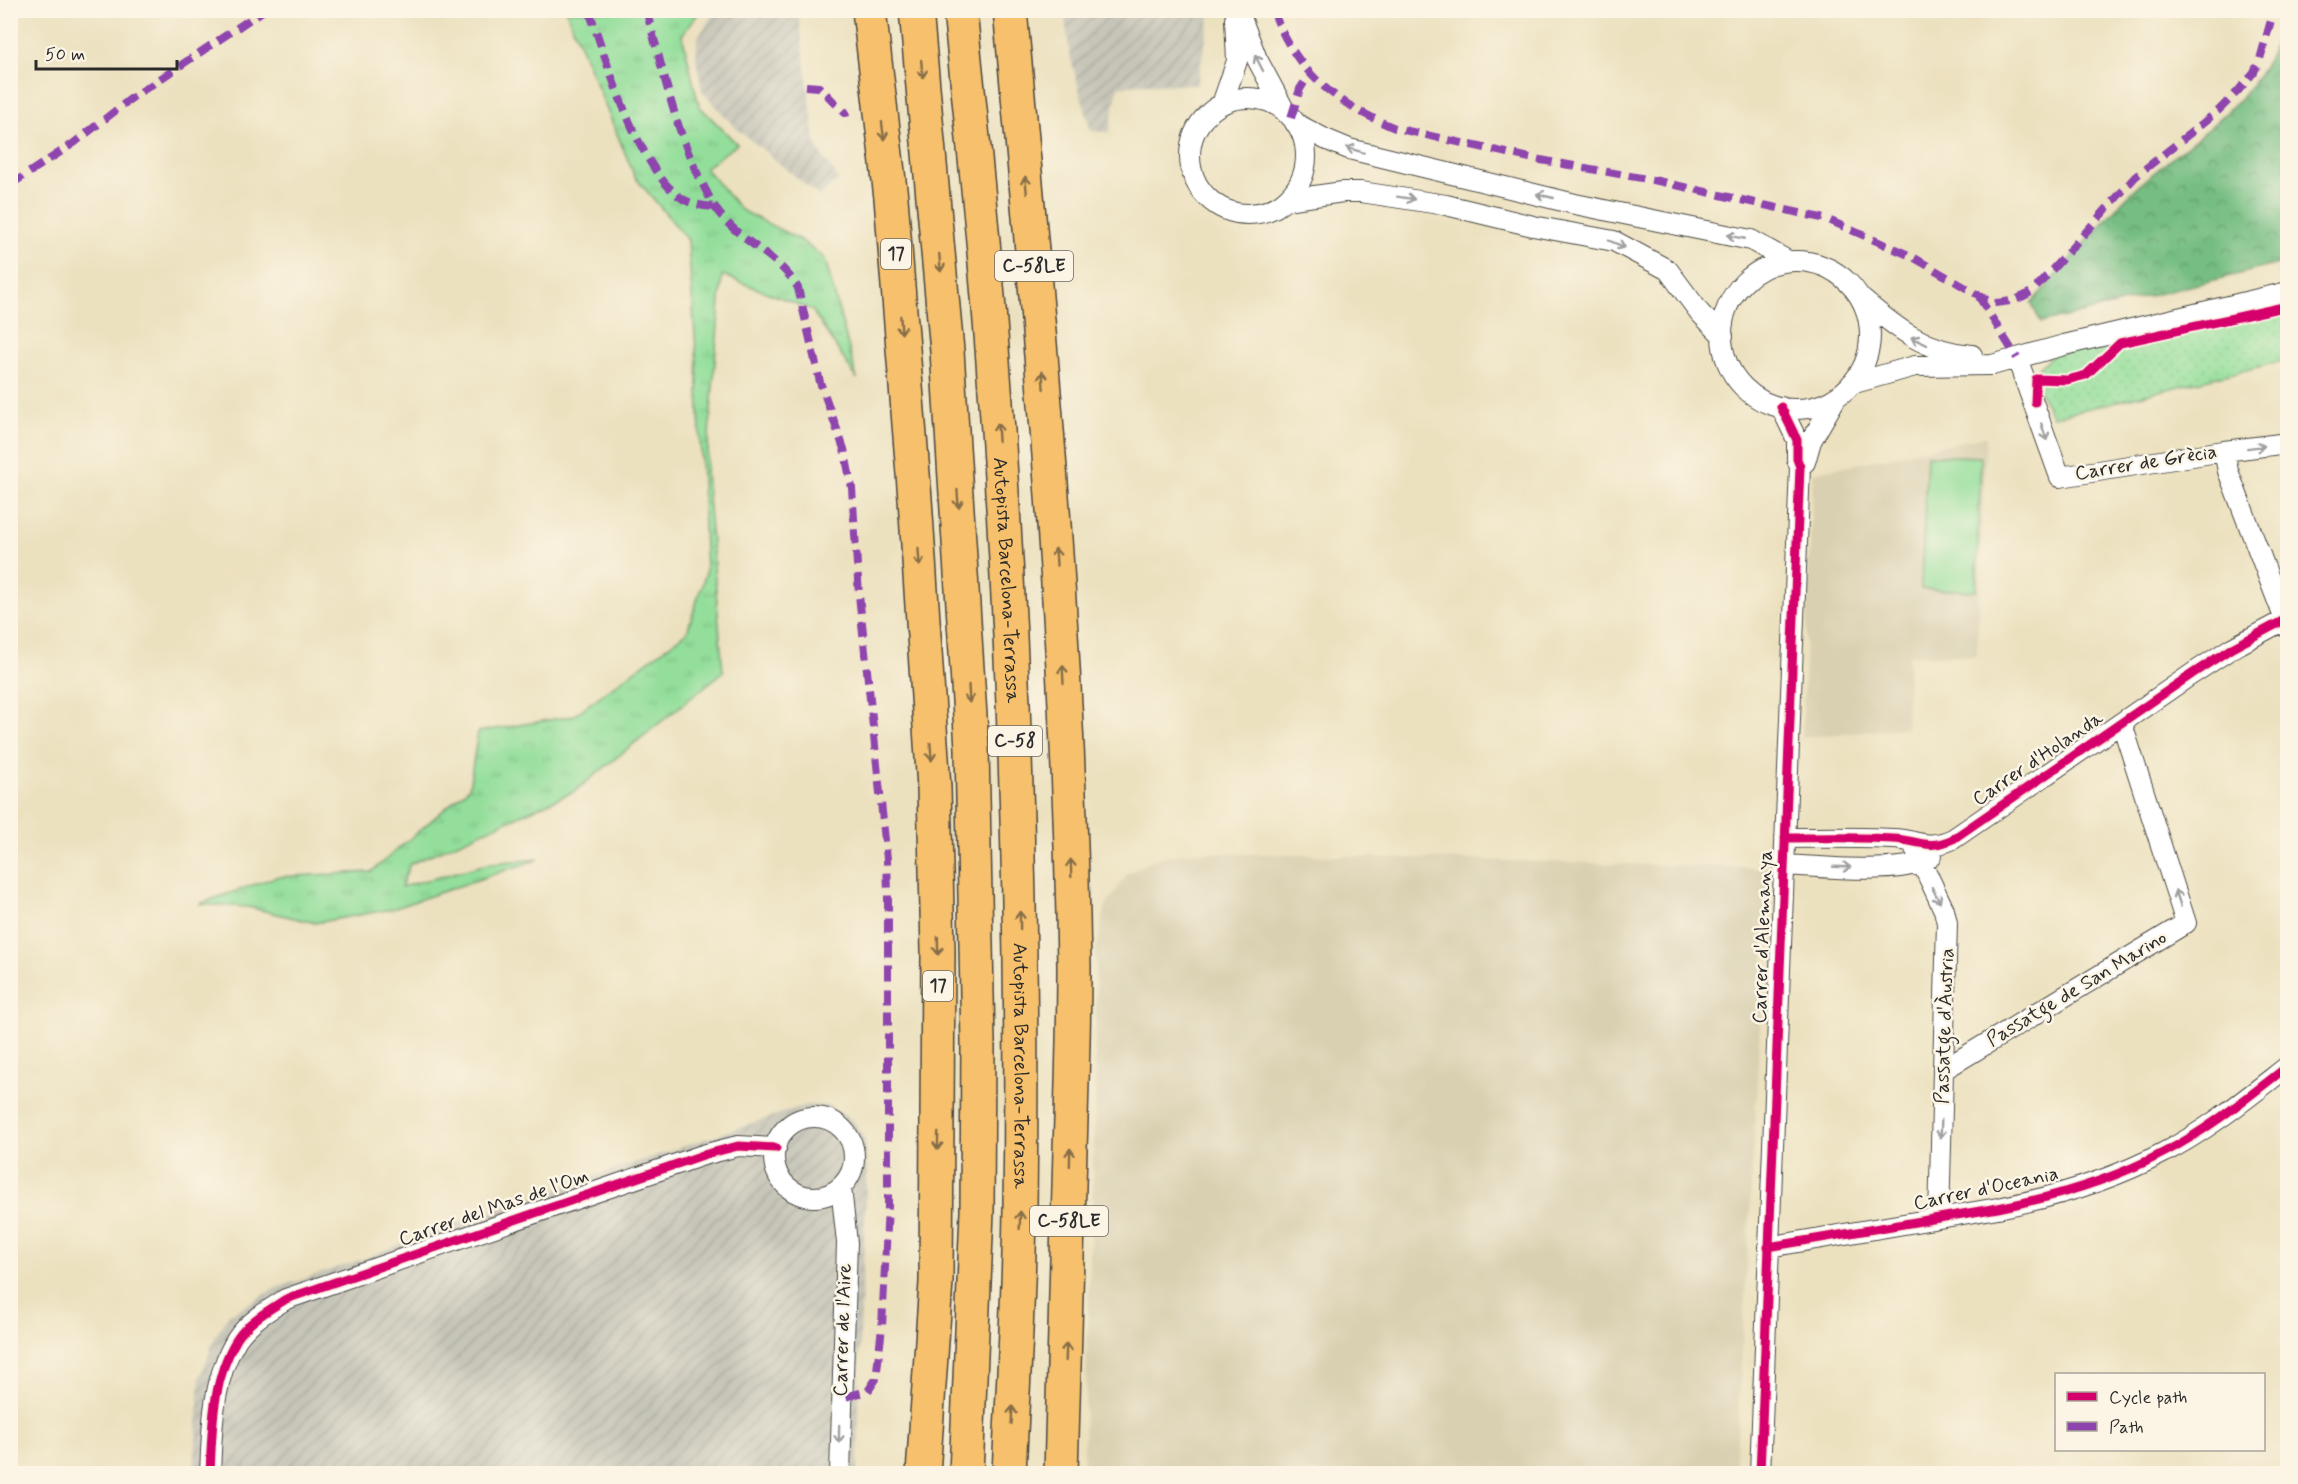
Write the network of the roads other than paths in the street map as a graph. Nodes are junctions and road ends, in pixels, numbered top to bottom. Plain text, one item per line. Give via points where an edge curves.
1 (869, 10) edge
2 (916, 10) edge
3 (960, 10) edge
4 (1010, 10) edge
5 (1236, 10) edge
6 (1222, 104) junction
7 (1290, 118) junction
8 (1286, 200) junction
9 (1788, 261) junction
10 (2288, 292) edge
11 (1858, 295) junction
12 (1723, 336) junction
13 (2017, 357) junction
14 (1851, 384) junction
15 (1836, 398) junction
16 (1782, 407) junction
17 (2288, 443) edge
18 (2224, 451) junction
19 (1800, 467) junction
20 (2286, 622) edge
21 (2122, 724) junction
22 (1785, 838) junction
23 (1912, 842) junction
24 (1940, 845) junction
25 (1920, 863) junction
26 (1784, 865) junction
27 (2288, 1066) edge
28 (1943, 1070) junction
29 (776, 1148) junction
30 (841, 1187) junction
31 (1939, 1218) junction
32 (1768, 1247) junction
33 (210, 1473) edge
34 (840, 1473) edge
35 (923, 1473) edge
36 (966, 1473) edge
37 (1009, 1473) edge
38 (1061, 1473) edge
39 (1760, 1473) edge

1 -> 35 highway, 17 via 891,198 934,788 938,951 936,1282
2 -> 36 highway, C-58 via 948,351 972,748 977,1212
37 -> 3 highway, Autopista Barcelona-Terrassa / C-58 via 1021,1201 1015,749 992,346
38 -> 4 highway, C-58LE via 1074,969 1069,786 1037,300
5 - 6 street via 1237,62
7 -> 5 street via 1257,59
6 - 7 street via 1250,98 1269,103
6 - 8 street via 1200,123 1191,143 1190,165 1197,185 1220,208 1241,214 1263,213
7 - 8 street via 1303,140 1305,159 1298,186
9 -> 7 street via 1751,240 1575,204 1350,149
8 -> 12 street via 1343,192 1371,193 1614,241 1668,270
9 - 11 street via 1824,266 1840,275
9 - 12 street via 1750,277 1737,291 1724,319
10 - 13 street
13 -> 11 street via 1933,348 1899,331
11 - 14 street via 1867,314 1870,340 1863,366
12 - 16 street via 1732,371 1745,387 1762,400
13 - 14 street via 1992,365 1915,366
13 -> 18 street, Carrer de Grècia via 2060,477
14 - 15 street
15 - 16 street via 1804,408
15 - 19 street, Carrer d'Alemanya
16 - 19 street, Carrer d'Alemanya via 1797,440
18 -> 17 street, Carrer de Grècia
18 - 20 street
19 - 22 street, Carrer d'Alemanya
20 - 21 street, Carrer d'Holanda via 2232,648
21 - 24 street, Carrer d'Holanda
28 -> 21 street, Passatge de San Marino via 2187,923
22 - 23 street
22 - 26 street, Carrer d'Alemanya
23 - 24 street
23 - 25 street, Passatge d'Àustria
24 - 25 street, Carrer d'Holanda
26 -> 25 street via 1875,868
25 -> 28 street, Passatge d'Àustria via 1947,923
26 - 32 street, Carrer d'Alemanya
27 - 31 street, Carrer d'Oceania via 2199,1131 2129,1169 2030,1202
28 -> 31 street, Passatge d'Àustria
29 - 30 street via 776,1167 792,1191 815,1198
29 - 30 street via 790,1125 823,1118 832,1122 848,1135 854,1154 851,1174
29 - 33 street, Carrer del Mas de l'Om via 738,1146 703,1155 286,1299 259,1317 238,1338 224,1367 216,1397
30 -> 34 street, Carrer de l'Aire via 847,1243
31 - 32 street, Carrer d'Oceania
32 - 39 street, Carrer d'Alemanya

